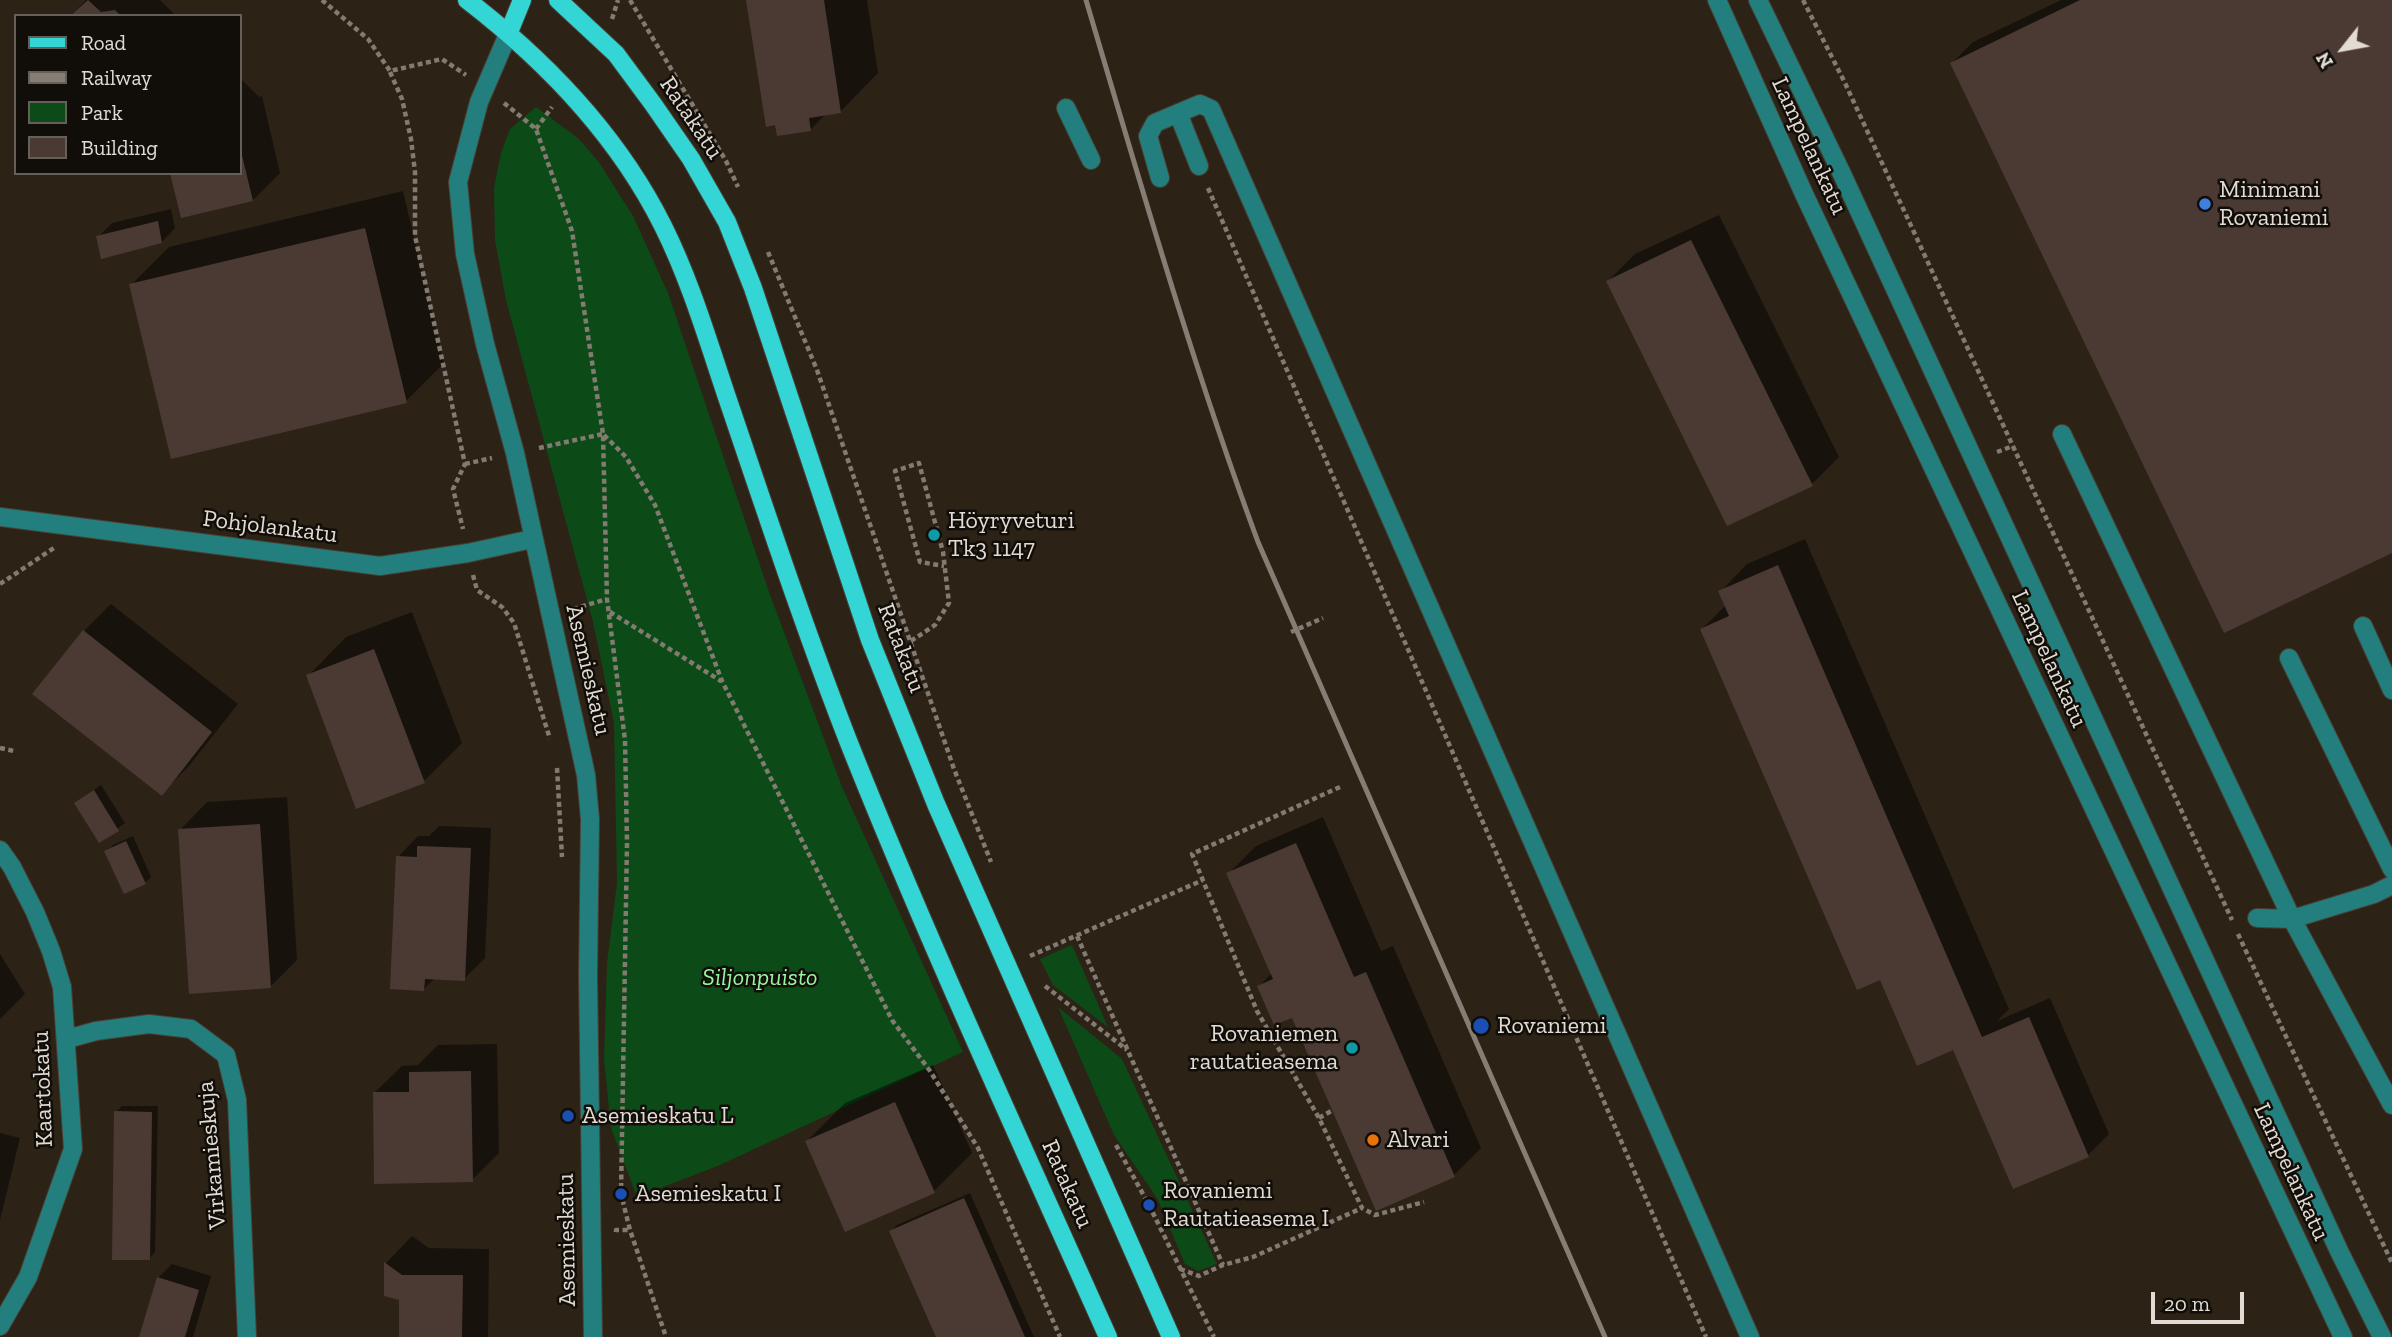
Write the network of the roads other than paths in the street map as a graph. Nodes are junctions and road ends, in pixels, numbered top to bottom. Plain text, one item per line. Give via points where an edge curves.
1 (467, 0) edge
2 (522, 0) edge
3 (558, 0) edge
4 (1717, 0) edge
5 (1758, 0) edge
6 (509, 32) junction
7 (1066, 108) dead end
8 (1178, 113) junction
9 (1091, 160) dead end
10 (1199, 166) road end
11 (1160, 178) dead end
12 (2062, 434) dead end
13 (0, 517) edge
14 (533, 539) junction
15 (2364, 626) dead end
16 (2289, 658) dead end
17 (2392, 690) edge
18 (0, 850) edge
19 (2392, 869) edge
20 (2392, 885) edge
21 (2257, 918) dead end
22 (2292, 919) junction
23 (67, 1040) junction
24 (2392, 1105) edge
25 (0, 1326) edge
26 (247, 1337) edge
27 (593, 1337) edge
28 (1108, 1337) edge
29 (1171, 1337) edge
30 (1750, 1337) edge
31 (2343, 1337) edge
32 (2382, 1337) edge

1 - 6 main road, Ratakatu
2 - 6 main road
3 - 29 main road, Ratakatu via 631,74 691,159 727,222 890,691
4 - 31 street, Lampelankatu
5 - 32 street, Lampelankatu
6 - 14 street, Asemieskatu via 479,102 458,182 465,254
6 - 28 main road, Ratakatu via 589,113 663,226 858,765
7 - 9 street
8 - 10 street
8 - 11 street via 1155,123 1148,136
8 - 30 street via 1200,104 1211,109
12 - 22 street
13 - 14 street, Pohjolankatu via 380,566
14 - 27 street, Asemieskatu via 586,775 590,819
15 - 17 street
16 - 19 street
18 - 23 street, Kaartokatu via 51,951 62,987
20 - 22 street
21 - 22 street
22 - 24 street
23 - 25 street, Kaartokatu via 73,1149 28,1277
23 - 26 street, Virkamieskuja via 149,1024 191,1030 226,1055 237,1100

